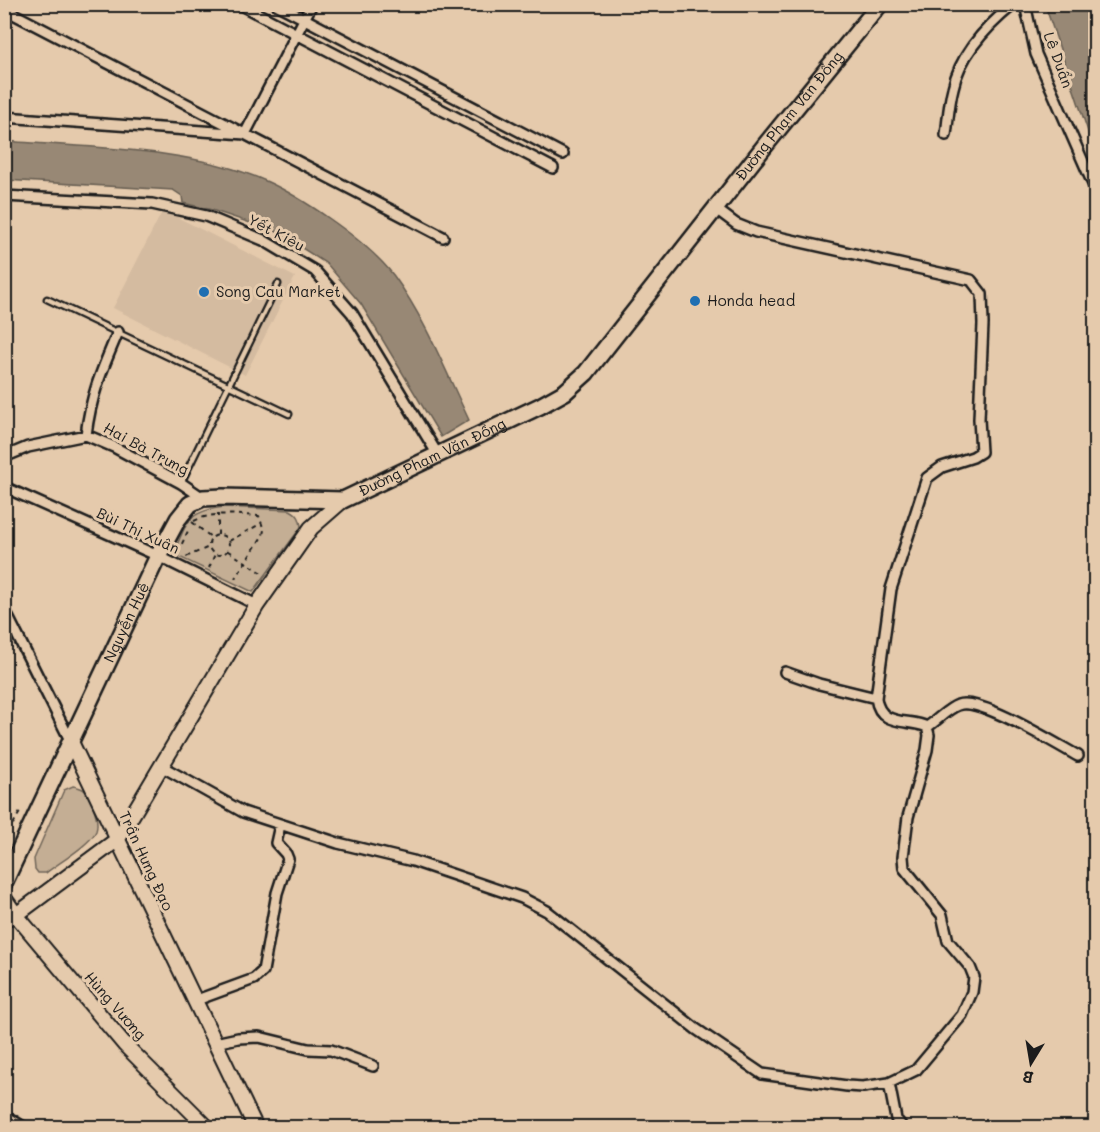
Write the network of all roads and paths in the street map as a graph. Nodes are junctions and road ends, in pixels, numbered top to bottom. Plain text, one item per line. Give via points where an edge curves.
1 (239, 4) edge
2 (276, 4) edge
3 (312, 4) edge
4 (880, 4) edge
5 (1014, 4) edge
6 (1025, 4) edge
7 (4, 9) edge
8 (304, 19) junction
9 (296, 35) junction
10 (4, 117) edge
11 (245, 134) junction
12 (946, 135) dead end
13 (563, 154) dead end
14 (553, 168) dead end
15 (1095, 191) edge
16 (4, 196) edge
17 (716, 208) junction
18 (443, 237) dead end
19 (278, 284) dead end
20 (47, 299) dead end
21 (118, 333) junction
22 (229, 385) junction
23 (289, 414) dead end
24 (86, 435) junction
25 (438, 455) junction
26 (4, 457) edge
27 (181, 483) junction
28 (4, 487) edge
29 (203, 498) junction
30 (343, 500) junction
31 (218, 514) junction
32 (192, 522) junction
33 (262, 524) junction
34 (218, 535) junction
35 (212, 538) junction
36 (229, 541) junction
37 (209, 547) junction
38 (228, 551) junction
39 (178, 552) dead end
40 (215, 554) junction
41 (158, 556) junction
42 (186, 557) dead end
43 (246, 563) junction
44 (209, 568) dead end
45 (261, 572) dead end
46 (235, 578) dead end
47 (257, 605) junction
48 (4, 609) edge
49 (785, 672) dead end
50 (876, 698) junction
51 (927, 727) junction
52 (71, 742) junction
53 (1078, 756) dead end
54 (161, 766) junction
55 (20, 812) dead end
56 (280, 825) junction
57 (118, 839) junction
58 (4, 840) edge
59 (4, 883) edge
60 (4, 897) edge
61 (10, 917) edge
62 (194, 1001) junction
63 (215, 1043) junction
64 (372, 1066) dead end
65 (889, 1083) junction
66 (4, 1115) edge
67 (25, 1128) edge
68 (208, 1128) edge
69 (256, 1128) edge
70 (903, 1128) edge

1 - 9 street
2 - 8 street
3 - 8 street
4 - 17 main road, Đường Phạm Văn Đồng
5 - 12 street via 1000,15 963,62 953,87
6 - 15 street, Lê Duẩn via 1036,54
7 - 11 street
8 - 9 street
8 - 13 street
9 - 11 street
9 - 14 street
10 - 11 street
11 - 18 street
16 - 25 street, Yết Kiêu via 152,204 206,216 263,240 315,271 352,313
17 - 25 main road, Đường Phạm Văn Đồng via 572,386 540,406
17 - 50 street via 736,224 756,232 971,280 982,294 981,453 942,467 927,478 891,590
19 - 22 lane
20 - 21 lane
21 - 22 lane
21 - 24 street via 90,405
22 - 23 lane
22 - 27 lane
24 - 26 street, Hai Bà Trưng via 28,447
24 - 27 street, Hai Bà Trưng
25 - 30 main road, Đường Phạm Văn Đồng
27 - 29 street, Hai Bà Trưng
28 - 41 street, Bùi Thị Xuân
29 - 30 main road
29 - 41 main road, Nguyễn Huệ via 190,504 178,519
30 - 47 street, Đường Phạm Văn Đồng via 311,528
31 - 32 path
31 - 33 path via 259,516
31 - 34 path
32 - 35 path
32 - 39 path
33 - 36 path
33 - 43 path via 263,535
34 - 35 path
34 - 36 path
35 - 37 path
36 - 38 path
37 - 40 path
37 - 42 path
38 - 40 path
38 - 43 path
40 - 44 path
41 - 47 street, Bùi Thị Xuân
41 - 52 main road, Nguyễn Huệ
43 - 45 path
43 - 46 path
47 - 54 street, Đường Phạm Văn Đồng
48 - 52 street, Trần Hưng Đạo
49 - 50 street
50 - 51 street via 881,711 896,722
51 - 53 street via 957,705 967,703 999,713
51 - 65 street via 927,750 908,817 904,868 942,915 948,941 974,977 963,1015 916,1070
52 - 57 street, Trần Hưng Đạo
52 - 59 main road, Nguyễn Huệ
54 - 56 street via 243,812
54 - 57 street, Đường Phạm Văn Đồng
55 - 58 path
56 - 62 street via 276,843 288,859 277,893 263,971 254,979
56 - 65 street via 414,861 522,898 547,911 696,1029 762,1074 847,1086
57 - 61 street, Đường Phạm Văn Đồng
57 - 62 street, Trần Hưng Đạo
60 - 61 street, Hùng Vương
61 - 68 street, Hùng Vương via 125,1045
62 - 63 street, Trần Hưng Đạo
63 - 64 street via 259,1037 331,1050
63 - 69 street, Trần Hưng Đạo
65 - 70 street via 896,1119
66 - 67 street

